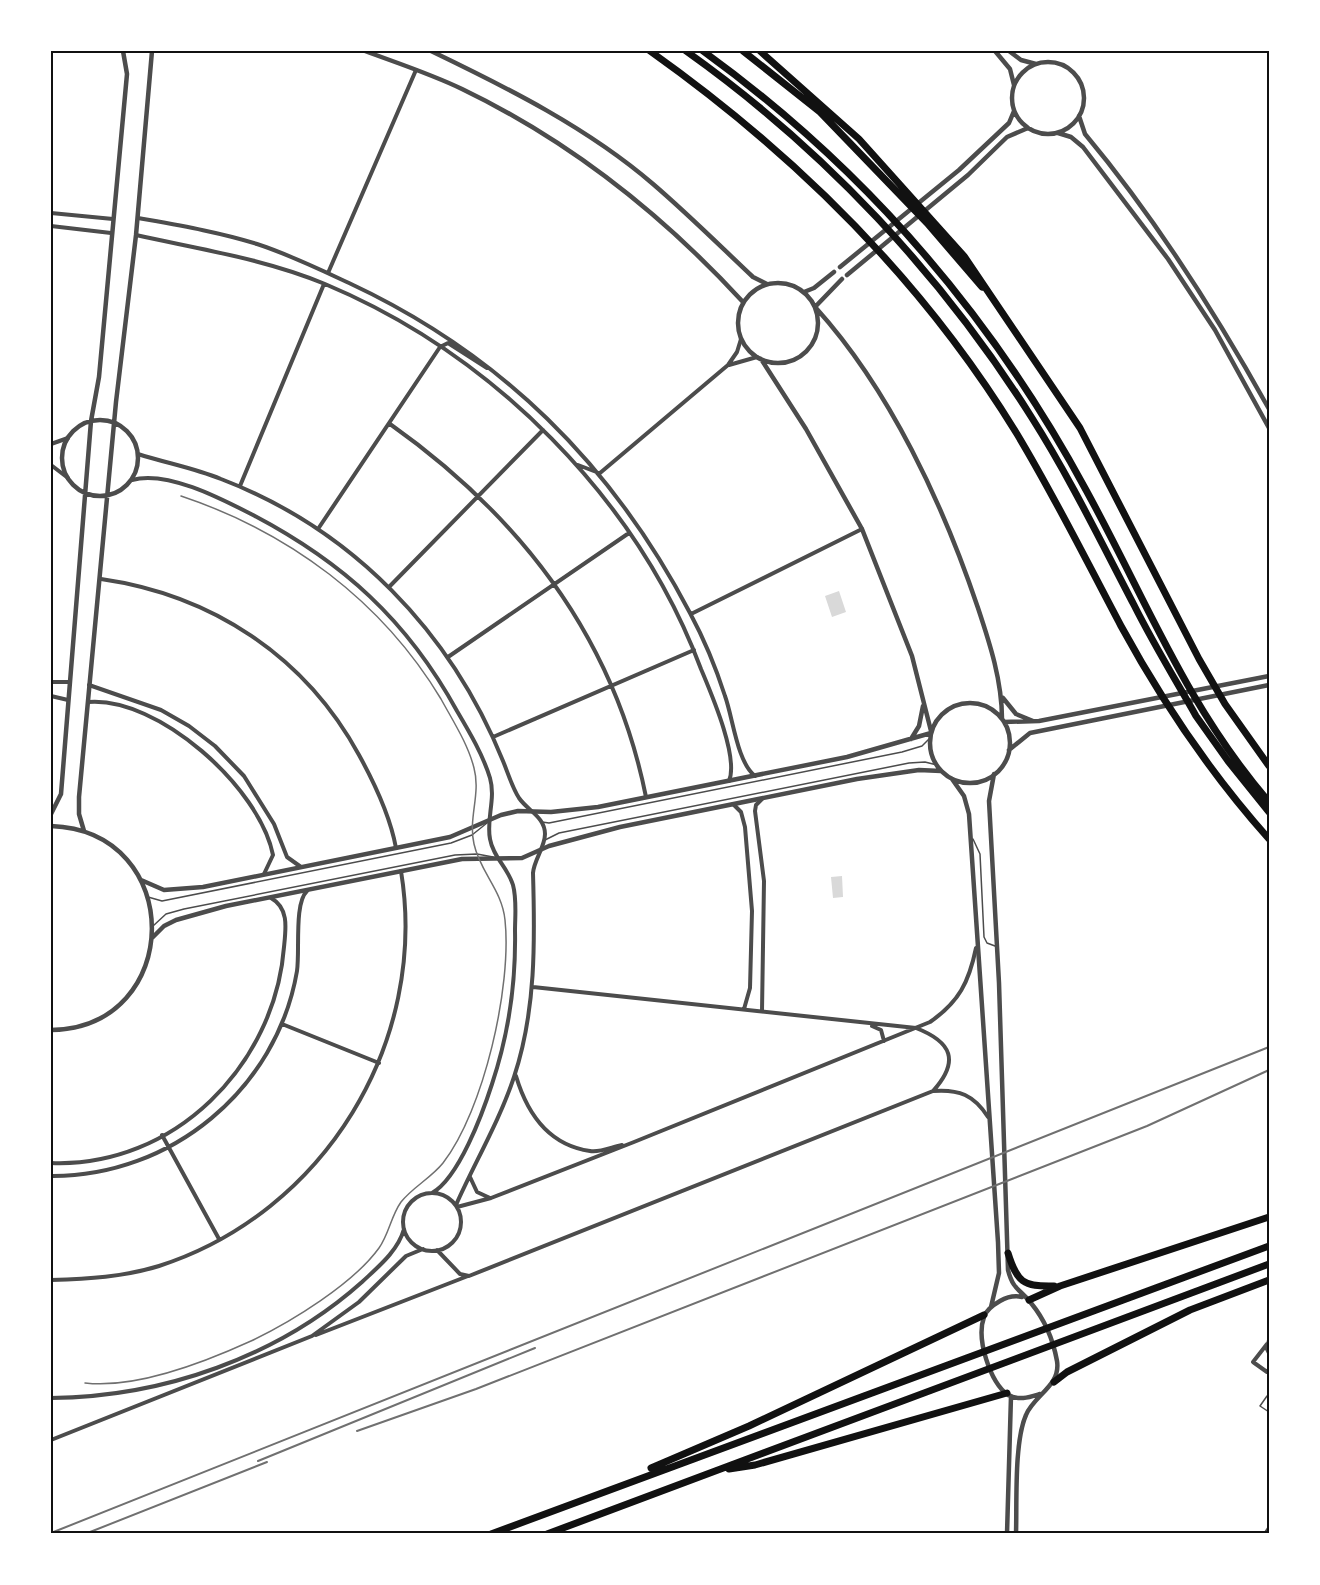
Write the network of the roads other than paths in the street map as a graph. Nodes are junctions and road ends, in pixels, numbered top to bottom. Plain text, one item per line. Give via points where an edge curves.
1 (123, 51) edge
2 (152, 51) edge
3 (364, 51) edge
4 (431, 51) edge
5 (650, 51) edge
6 (686, 51) edge
7 (704, 51) edge
8 (743, 51) edge
9 (760, 51) edge
10 (995, 51) edge
11 (1010, 51) edge
12 (1036, 64) junction
13 (416, 70) junction
14 (1014, 86) junction
15 (1014, 111) junction
16 (1079, 116) junction
17 (1028, 128) junction
18 (1058, 133) junction
19 (51, 213) edge
20 (138, 218) junction
21 (113, 219) junction
22 (51, 226) edge
23 (111, 233) junction
24 (136, 236) junction
25 (840, 267) joint
26 (834, 272) joint
27 (328, 273) junction
28 (847, 275) joint
29 (842, 279) joint
30 (324, 284) junction
31 (767, 284) junction
32 (804, 292) junction
33 (990, 295) junction
34 (744, 302) junction
35 (815, 308) junction
36 (741, 339) junction
37 (440, 347) junction
38 (759, 358) junction
39 (728, 365) junction
40 (496, 372) junction
41 (1269, 409) edge
42 (92, 421) junction
43 (114, 423) junction
44 (390, 424) junction
45 (1269, 428) edge
46 (543, 430) junction
47 (68, 438) junction
48 (51, 444) edge
49 (138, 454) junction
50 (51, 465) edge
51 (576, 465) junction
52 (600, 473) junction
53 (68, 478) junction
54 (132, 480) junction
55 (240, 486) junction
56 (87, 492) junction
57 (480, 495) junction
58 (109, 496) junction
59 (318, 529) junction
60 (862, 529) junction
61 (629, 533) junction
62 (101, 579) junction
63 (554, 585) junction
64 (390, 586) junction
65 (691, 614) junction
66 (694, 650) junction
67 (448, 657) junction
68 (1269, 676) edge
69 (51, 682) edge
70 (69, 682) junction
71 (89, 685) junction
72 (1269, 685) edge
73 (611, 686) junction
74 (51, 696) edge
75 (1002, 697) junction
76 (68, 700) junction
77 (88, 702) junction
78 (923, 703) junction
79 (1003, 721) junction
80 (1035, 722) junction
81 (931, 734) junction
82 (494, 737) junction
83 (908, 741) junction
84 (1009, 750) junction
85 (937, 765) junction
86 (1269, 766) edge
87 (941, 771) junction
88 (994, 774) junction
89 (755, 776) junction
90 (952, 779) junction
91 (729, 781) junction
92 (646, 797) junction
93 (762, 798) junction
94 (1269, 802) edge
95 (733, 804) junction
96 (532, 810) junction
97 (1269, 812) edge
98 (51, 814) edge
99 (490, 820) junction
100 (541, 821) junction
101 (51, 826) edge
102 (84, 831) junction
103 (970, 836) junction
104 (1269, 839) edge
105 (544, 842) junction
106 (396, 848) junction
107 (539, 851) junction
108 (497, 859) junction
109 (302, 867) junction
110 (401, 871) junction
111 (264, 874) junction
112 (141, 880) junction
113 (307, 890) junction
114 (148, 897) junction
115 (271, 898) junction
116 (153, 926) junction
117 (152, 938) junction
118 (978, 941) junction
119 (997, 946) junction
120 (533, 987) junction
121 (744, 1009) junction
122 (762, 1011) junction
123 (282, 1024) junction
124 (868, 1024) junction
125 (916, 1028) junction
126 (51, 1030) edge
127 (884, 1041) junction
128 (379, 1063) junction
129 (515, 1074) junction
130 (933, 1091) junction
131 (992, 1123) junction
132 (162, 1136) junction
133 (634, 1142) junction
134 (170, 1148) junction
135 (51, 1163) edge
136 (51, 1176) edge
137 (470, 1177) junction
138 (432, 1193) junction
139 (490, 1198) junction
140 (457, 1206) junction
141 (1269, 1217) edge
142 (404, 1229) junction
143 (219, 1239) junction
144 (1269, 1246) edge
145 (423, 1249) junction
146 (437, 1250) junction
147 (1008, 1253) junction
148 (1269, 1264) edge
149 (469, 1276) junction
150 (51, 1280) edge
151 (1269, 1280) edge
152 (1060, 1286) junction
153 (1025, 1298) junction
154 (991, 1307) junction
155 (984, 1316) junction
156 (312, 1336) junction
157 (1268, 1342) edge
158 (1269, 1353) edge
159 (1269, 1369) edge
160 (1054, 1382) junction
161 (1007, 1392) junction
162 (1043, 1393) junction
163 (51, 1398) edge
164 (1269, 1398) edge
165 (1269, 1412) edge
166 (51, 1440) edge
167 (714, 1472) junction
168 (575, 1501) junction
169 (1269, 1528) edge
170 (491, 1534) edge
171 (547, 1534) edge
172 (1007, 1534) edge
173 (1016, 1534) edge
174 (1264, 1534) edge

1 - 21 street via 127,74
2 - 20 street
3 - 13 street
4 - 31 street via 501,84 575,128 652,183 753,277
5 - 104 highway via 796,167 875,245 926,306 981,378 1016,433 1121,626 1196,749
6 - 97 highway via 814,156 905,246 946,296 1032,418 1196,716
7 - 94 highway via 834,158 912,237 970,308 1042,412 1202,714
8 - 33 highway via 820,112
9 - 33 highway via 859,139 964,256
10 - 14 street via 1010,69
11 - 12 street via 1021,60
12 - 14 street via 1019,76
12 - 16 street via 1058,64 1076,75 1084,95
13 - 27 street
13 - 34 street via 461,89 561,144 636,200
14 - 15 street
15 - 17 street
15 - 25 street via 1009,123 959,170
16 - 18 street
16 - 41 street via 1085,134 1160,231 1222,325
17 - 18 street via 1037,133
17 - 28 street via 1007,137 968,175
18 - 45 street via 1083,147 1152,236 1215,330
19 - 21 street
20 - 24 street
20 - 27 street via 257,244
21 - 23 street
22 - 23 street
23 - 42 street
24 - 30 street via 253,260
24 - 43 street
25 - 26 street
26 - 32 street
27 - 40 street via 391,303
28 - 29 street
29 - 35 street
30 - 37 street via 387,314
30 - 55 street
31 - 32 street via 787,283
31 - 34 street
32 - 35 street
33 - 86 highway via 1080,428 1199,659
34 - 36 street via 739,314
35 - 38 street via 818,329 809,348 792,360 771,362
35 - 75 street via 854,357 897,425 934,496 964,565
36 - 38 street
36 - 39 street
37 - 40 street via 448,344
37 - 44 street
37 - 46 street
38 - 39 street
38 - 60 street via 806,429
39 - 52 street
40 - 52 street via 536,406
42 - 43 street
42 - 47 street
42 - 56 street
43 - 49 street via 130,436
43 - 58 street
44 - 57 street via 436,456
44 - 59 street
46 - 51 street
46 - 57 street
47 - 48 street
47 - 53 street via 63,451
49 - 54 street
49 - 55 street
50 - 53 street
51 - 52 street
51 - 61 street
52 - 65 street via 649,541
53 - 56 street
54 - 58 street
54 - 99 street via 146,476 161,479 223,500 289,534 350,576 384,607 440,679 475,742 492,789
55 - 59 street
56 - 58 street
56 - 70 street
57 - 63 street
57 - 64 street
58 - 62 street
59 - 64 street
60 - 65 street
60 - 78 street via 912,656
61 - 63 street
61 - 66 street via 659,580
62 - 71 street
62 - 106 street via 166,593 219,614 295,669 350,737 377,791
63 - 67 street
63 - 73 street via 581,624
64 - 67 street
65 - 89 street via 726,697 746,765
66 - 73 street
66 - 91 street via 729,755
67 - 82 street
68 - 80 street
69 - 70 street
70 - 76 street
71 - 77 street
71 - 109 street via 161,711 215,746 259,798 289,860
72 - 84 street via 1030,733
73 - 82 street
73 - 92 street
74 - 76 street
75 - 79 street
75 - 80 street via 1016,714
76 - 98 street via 60,794
77 - 102 street via 79,797
77 - 111 street via 117,705 151,717 207,754 233,781 265,832 273,855
78 - 81 street
78 - 83 street via 917,733
79 - 80 street
79 - 81 street via 985,707 965,704 948,710
79 - 84 street
81 - 83 street
81 - 85 street via 932,755
81 - 100 lane via 922,746 902,752 549,823
82 - 96 street via 515,790
83 - 89 street
84 - 88 street
85 - 87 street
85 - 105 lane via 909,763 559,833
87 - 90 street
87 - 93 street via 860,778
88 - 90 street via 969,783
88 - 119 street via 989,801
89 - 91 street
90 - 103 street via 967,803
91 - 92 street
92 - 96 street via 598,807
93 - 95 street
93 - 122 street via 755,811 764,881
95 - 107 street via 620,827
95 - 121 street via 741,812 745,827 752,911 750,988
96 - 99 street
96 - 100 street
99 - 106 street via 455,836
99 - 108 street via 489,836
99 - 114 lane via 475,833 451,843 162,901
100 - 105 street
101 - 102 street
102 - 112 street via 116,849
103 - 118 street
103 - 119 lane via 980,854 984,938
105 - 107 street
106 - 109 street
107 - 108 street via 522,858
107 - 120 street via 533,873
108 - 110 street via 468,858
108 - 116 lane via 481,854 454,855 170,912
108 - 138 street via 511,879 515,896 516,967 506,1039 486,1104 448,1179
109 - 111 street
110 - 113 street
110 - 128 street via 406,931 403,982
111 - 112 street via 168,890 159,890
112 - 114 street
113 - 115 street
113 - 123 street via 300,901 299,959
114 - 116 street
115 - 117 street via 176,920
115 - 132 street via 282,908 285,935 279,984 264,1026 220,1095 189,1121
116 - 117 street
117 - 126 street via 141,977 124,1000 87,1024
118 - 125 street via 960,996 944,1013
118 - 131 street
119 - 147 street
120 - 121 street
120 - 129 street
121 - 122 street
122 - 124 street
123 - 128 street
123 - 134 street via 261,1063 237,1095 207,1123
124 - 125 street
124 - 127 street via 881,1030
125 - 127 street
125 - 130 street via 934,1035 949,1054 945,1078
127 - 133 street
128 - 143 street via 352,1116 305,1176 264,1212
129 - 133 street via 526,1106 539,1125 555,1137 591,1152
129 - 137 street
130 - 131 street via 963,1092 974,1098
130 - 149 street
131 - 154 street via 999,1273
132 - 134 street
132 - 135 street via 118,1154
133 - 139 street
134 - 136 street via 116,1168
134 - 143 street
137 - 139 street via 477,1192
137 - 140 street
138 - 140 street via 443,1195
138 - 142 street via 411,1202
139 - 140 street
140 - 146 street via 461,1217 459,1234 448,1246
141 - 152 highway
142 - 145 street via 409,1239
142 - 163 street via 396,1247 353,1289 307,1323 231,1363 173,1382 111,1394
143 - 150 street via 158,1266 91,1279
144 - 168 highway
145 - 146 street
145 - 156 street via 406,1256 359,1302
146 - 149 street via 460,1274
147 - 152 highway via 1015,1275 1026,1283 1035,1287
147 - 153 street via 1012,1285
148 - 167 highway
149 - 156 street
151 - 160 highway via 1159,1325
152 - 153 highway
153 - 154 street via 1006,1297
153 - 160 street via 1037,1312 1052,1343 1057,1365
154 - 155 street
155 - 161 street via 981,1328 988,1368
155 - 168 highway via 749,1426
156 - 166 street
157 - 158 street
157 - 159 street via 1253,1362 1267,1372
160 - 162 street
161 - 162 street via 1026,1399
161 - 167 highway via 755,1465
161 - 172 street
162 - 173 street via 1030,1406 1021,1430
164 - 165 lane via 1260,1406
167 - 171 highway
168 - 170 highway
169 - 174 street

